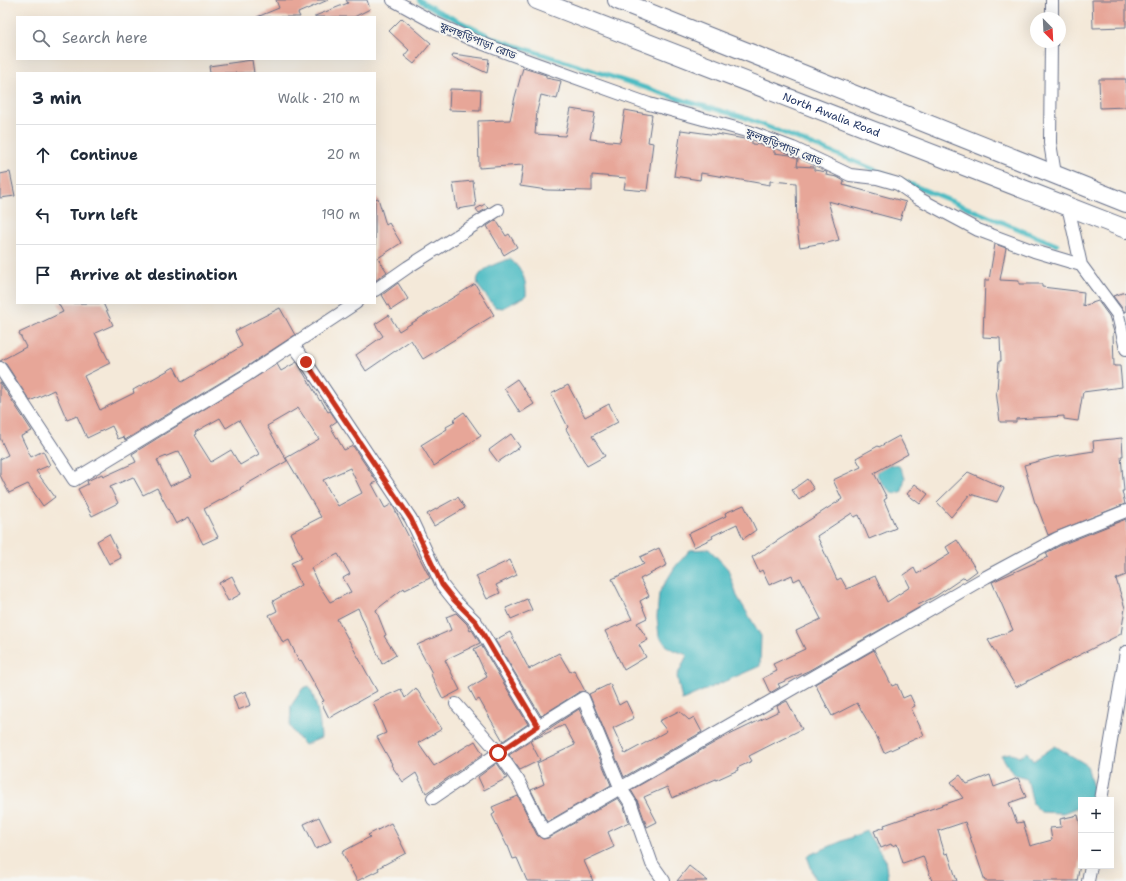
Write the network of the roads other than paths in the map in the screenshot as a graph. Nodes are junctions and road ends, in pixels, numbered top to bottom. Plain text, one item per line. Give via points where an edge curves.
1 (393, 0) edge
2 (537, 0) edge
3 (617, 0) edge
4 (1052, 0) edge
5 (567, 6) edge
6 (641, 9) junction
7 (1052, 12) edge
8 (630, 36) junction
9 (1051, 48) edge
10 (1055, 174) junction
11 (1126, 203) edge
12 (1068, 206) junction
13 (498, 210) dead end
14 (1126, 229) edge
15 (1080, 265) junction
16 (376, 289) edge
17 (354, 304) edge
18 (293, 345) junction
19 (1126, 349) edge
20 (0, 368) edge
21 (1126, 511) edge
22 (1126, 652) edge
23 (456, 704) dead end
24 (538, 726) junction
25 (498, 753) junction
26 (620, 787) junction
27 (1102, 797) edge
28 (433, 798) dead end
29 (1090, 869) edge
30 (664, 881) edge
31 (1088, 881) edge

1 - 15 street, ফুলছড়িপাড়া রোড via 473,40 535,63 649,104 750,132 793,148 850,175 877,178 898,184 918,198 978,230
2 - 5 main road, North Awalia Road
3 - 6 main road
4 - 7 street
5 - 8 main road, North Awalia Road
6 - 8 main road
6 - 10 main road
8 - 12 main road, North Awalia Road
9 - 10 street via 1050,143
10 - 11 main road
12 - 14 main road, North Awalia Road
12 - 15 street
13 - 16 street
15 - 19 street via 1118,315
17 - 18 street
18 - 20 street via 74,480
18 - 24 street via 408,513 442,585 476,622
21 - 26 street via 1058,538 986,577
22 - 27 street
23 - 25 street
24 - 25 street
24 - 26 street via 583,698
25 - 26 street via 518,780 544,832
25 - 28 street
26 - 30 street via 631,804 652,864
29 - 31 street

